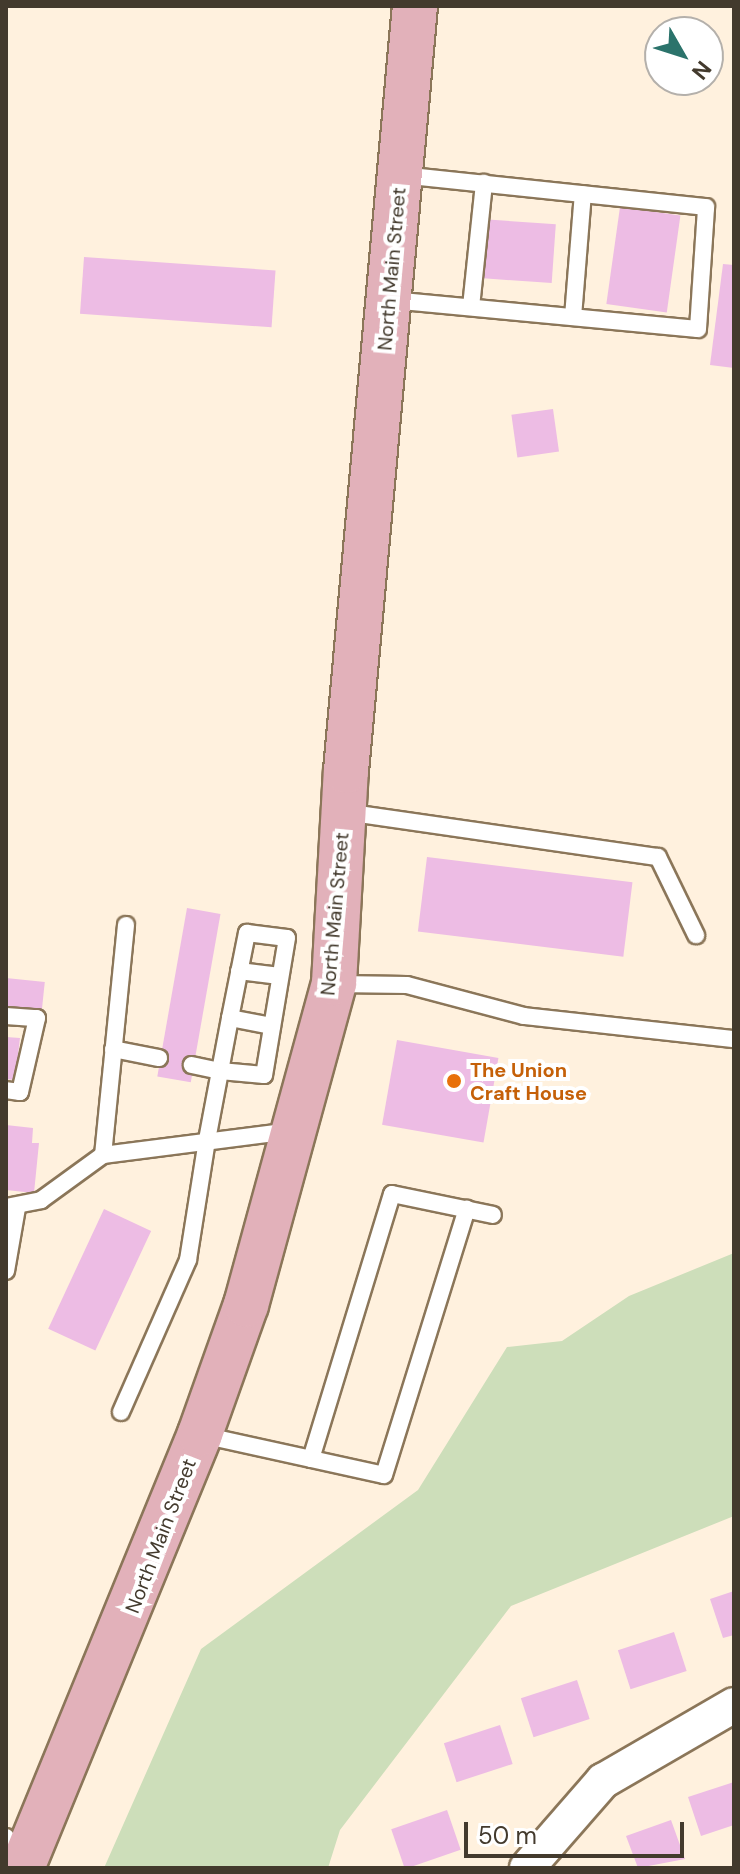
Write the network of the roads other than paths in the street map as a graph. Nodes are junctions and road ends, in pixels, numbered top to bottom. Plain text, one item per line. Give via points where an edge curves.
1 (415, 6) edge
2 (400, 174) junction
3 (484, 183) junction
4 (583, 194) junction
5 (389, 300) junction
6 (471, 307) junction
7 (573, 317) junction
8 (344, 812) junction
9 (126, 925) dead end
10 (696, 935) dead end
11 (239, 971) junction
12 (280, 976) junction
13 (334, 983) junction
14 (6, 1016) edge
15 (230, 1018) junction
16 (272, 1026) junction
17 (734, 1039) edge
18 (113, 1049) junction
19 (159, 1058) dead end
20 (192, 1065) dead end
21 (220, 1071) junction
22 (6, 1090) edge
23 (292, 1131) junction
24 (207, 1140) junction
25 (103, 1155) junction
26 (11, 1207) edge
27 (467, 1209) junction
28 (493, 1215) dead end
29 (6, 1271) edge
30 (121, 1412) dead end
31 (200, 1434) junction
32 (311, 1459) junction
33 (734, 1705) edge
34 (14, 1854) edge
35 (527, 1868) edge

1 - 2 main road, North Main Street
2 - 3 lane
2 - 5 main road, North Main Street
3 - 4 lane
3 - 6 lane
4 - 7 lane
4 - 7 lane via 706,207 698,329
5 - 6 lane
5 - 8 main road, North Main Street
6 - 7 lane
8 - 10 lane via 658,857
8 - 13 main road, North Main Street
9 - 18 lane
11 - 12 lane
11 - 12 lane via 247,933 287,938
11 - 15 lane
12 - 16 lane
13 - 17 lane via 407,985 524,1016
13 - 23 main road, North Main Street
14 - 22 lane via 37,1018 20,1092
15 - 16 lane
15 - 21 lane
16 - 21 lane via 264,1075
18 - 19 lane
18 - 25 lane
20 - 21 lane
21 - 24 lane
23 - 24 lane
23 - 31 main road, North Main Street via 246,1305
24 - 25 lane
24 - 30 lane via 188,1260
25 - 26 lane via 41,1200
26 - 29 lane
27 - 28 lane
27 - 32 lane via 384,1475
27 - 32 lane via 392,1194
31 - 32 lane
31 - 34 main road, North Main Street
33 - 35 street via 603,1781

